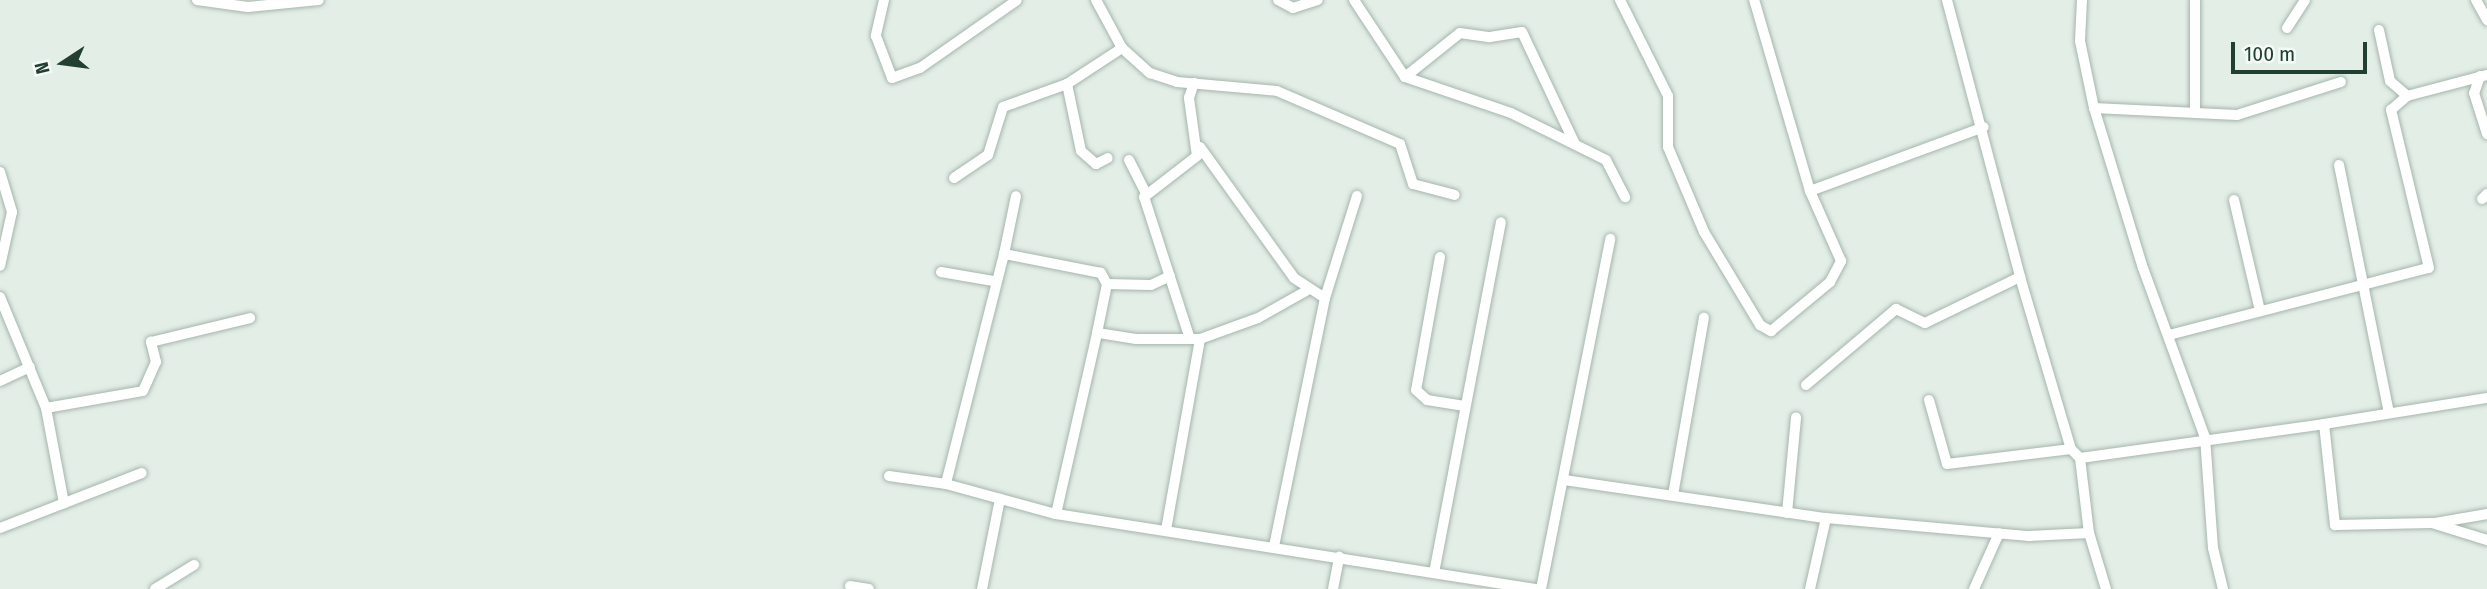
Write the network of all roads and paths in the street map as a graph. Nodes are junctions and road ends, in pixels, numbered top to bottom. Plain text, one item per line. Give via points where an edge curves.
1 (197, 0) edge
2 (319, 0) edge
3 (884, 0) edge
4 (1017, 0) edge
5 (1096, 0) edge
6 (1278, 0) edge
7 (1318, 0) edge
8 (1354, 0) edge
9 (1620, 0) edge
10 (1754, 0) edge
11 (1947, 0) edge
12 (2082, 0) edge
13 (2194, 0) edge
14 (2305, 0) edge
15 (2476, 0) edge
16 (2487, 20) edge
17 (2287, 28) dead end
18 (2379, 30) dead end
19 (1122, 48) junction
20 (2483, 75) edge
21 (1405, 77) junction
22 (2342, 82) dead end
23 (1194, 83) junction
24 (1067, 84) junction
25 (2407, 96) junction
26 (2094, 108) junction
27 (2195, 113) junction
28 (1984, 127) junction
29 (2487, 134) edge
30 (1575, 144) junction
31 (1200, 147) junction
32 (1108, 158) dead end
33 (1129, 160) dead end
34 (2339, 165) dead end
35 (0, 172) edge
36 (954, 178) dead end
37 (1810, 191) junction
38 (1146, 193) junction
39 (1455, 195) dead end
40 (1016, 196) dead end
41 (1357, 196) dead end
42 (1625, 198) dead end
43 (2234, 200) dead end
44 (1501, 222) dead end
45 (1610, 239) dead end
46 (1004, 254) junction
47 (1440, 257) dead end
48 (0, 266) edge
49 (941, 272) dead end
50 (1170, 276) junction
51 (2020, 277) junction
52 (993, 281) junction
53 (1107, 284) junction
54 (2363, 284) junction
55 (1306, 290) junction
56 (0, 297) edge
57 (1325, 298) junction
58 (2259, 307) junction
59 (250, 318) dead end
60 (1704, 318) dead end
61 (1097, 332) junction
62 (2169, 335) junction
63 (1195, 337) junction
64 (30, 367) junction
65 (0, 381) edge
66 (1806, 385) dead end
67 (2487, 398) edge
68 (1929, 400) dead end
69 (1465, 406) junction
70 (46, 408) junction
71 (2389, 412) junction
72 (1796, 417) dead end
73 (2324, 424) junction
74 (2205, 437) junction
75 (2071, 449) junction
76 (2080, 458) junction
77 (142, 473) dead end
78 (888, 476) dead end
79 (1564, 480) junction
80 (946, 484) junction
81 (1674, 495) junction
82 (1000, 499) junction
83 (64, 503) junction
84 (1787, 513) junction
85 (1056, 514) junction
86 (2487, 514) edge
87 (1826, 518) junction
88 (2432, 523) junction
89 (0, 528) edge
90 (1166, 530) junction
91 (1999, 533) junction
92 (2089, 533) junction
93 (2487, 540) edge
94 (1274, 546) junction
95 (1339, 557) junction
96 (194, 565) dead end
97 (1434, 573) junction
98 (850, 586) dead end
99 (155, 589) edge
100 (869, 589) edge
101 (982, 589) edge
102 (1333, 589) edge
103 (1535, 589) edge
104 (1541, 589) edge
105 (1810, 589) edge
106 (1974, 589) edge
107 (2106, 589) edge
108 (2223, 589) edge

1 - 2 street via 248,7
3 - 4 street via 876,36 892,78 920,68
5 - 19 street
6 - 7 street via 1293,8
8 - 21 street
9 - 37 street via 1668,96 1668,147 1704,232 1760,325 1771,331 1839,270 1839,252
10 - 37 street
11 - 28 street via 1965,82
12 - 26 street via 2080,41
13 - 27 street
14 - 17 street
15 - 16 street
18 - 25 street via 2390,81
19 - 23 street via 1157,76
19 - 24 street
20 - 25 street
20 - 29 street via 2474,93
21 - 30 street via 1511,113
21 - 30 street via 1460,33 1490,37 1522,32
22 - 27 street via 2237,115
23 - 31 street via 1191,117
23 - 39 street via 1277,91 1400,144 1413,184
24 - 32 street via 1082,150 1096,164
24 - 36 street via 1003,107 989,155
25 - 54 street via 2390,118 2429,268
26 - 27 street
26 - 62 street
28 - 37 street
28 - 51 street
30 - 42 street via 1614,167
31 - 38 street via 1187,164
31 - 55 street
33 - 38 street
34 - 54 street
35 - 48 street via 12,212
38 - 50 street
40 - 46 street
41 - 57 street
43 - 58 street
44 - 69 street
45 - 79 street
46 - 52 street
46 - 53 street via 1101,273
47 - 69 street via 1416,390 1427,400
49 - 52 street
50 - 53 street via 1151,285
50 - 63 street
51 - 66 street via 1925,323 1896,309
51 - 75 street
52 - 80 street
53 - 61 street
54 - 58 street
54 - 71 street
55 - 57 street
55 - 63 street via 1258,318
56 - 64 street
57 - 94 street
58 - 62 street
59 - 70 street via 151,342 156,362 143,391
60 - 81 street
61 - 63 street via 1149,340
61 - 85 street
62 - 74 street
63 - 90 street
64 - 65 street
64 - 70 street
67 - 71 street
68 - 75 street via 1947,464
69 - 97 street
70 - 83 street
71 - 73 street
72 - 84 street
73 - 74 street
73 - 88 street via 2336,525
74 - 76 street
74 - 108 street via 2213,548
75 - 76 street
76 - 92 street
77 - 83 street
78 - 80 street
79 - 81 street
79 - 104 street
80 - 82 street
81 - 84 street
82 - 85 street
82 - 101 street
83 - 89 street
84 - 87 street
85 - 90 street
86 - 88 street
87 - 91 street
87 - 105 street
88 - 93 street
90 - 94 street
91 - 92 street
91 - 106 street
92 - 107 street
94 - 95 street
95 - 97 street
95 - 102 street
96 - 99 street
97 - 103 street
98 - 100 street

